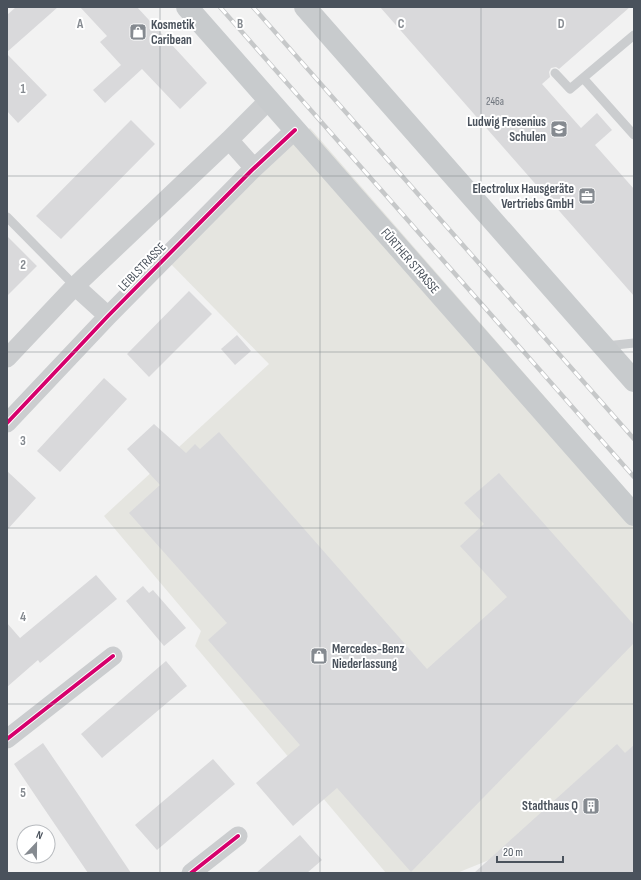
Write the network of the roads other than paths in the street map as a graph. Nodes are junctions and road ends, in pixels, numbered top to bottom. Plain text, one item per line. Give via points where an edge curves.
1 (187, 7) edge
2 (305, 7) edge
3 (634, 35) edge
4 (555, 73) dead end
5 (583, 78) junction
6 (269, 100) junction
7 (295, 130) junction
8 (634, 135) edge
9 (229, 140) junction
10 (254, 168) junction
11 (7, 217) edge
12 (76, 286) junction
13 (108, 316) junction
14 (634, 343) edge
15 (604, 346) junction
16 (7, 358) edge
17 (634, 381) edge
18 (7, 423) edge
19 (634, 515) edge
20 (113, 656) dead end
21 (7, 739) edge
22 (238, 836) dead end
23 (190, 873) edge

1 - 6 main road, FÜRTHER STRASSE
2 - 15 main road
3 - 5 lane
4 - 5 lane via 570,89
5 - 8 lane
6 - 7 main road, FÜRTHER STRASSE
6 - 9 street
7 - 10 street, LEIBLSTRASSE
7 - 19 main road, FÜRTHER STRASSE
9 - 10 street
9 - 12 street
10 - 13 street, LEIBLSTRASSE
11 - 12 lane
12 - 13 street
12 - 16 street
13 - 18 street, LEIBLSTRASSE
14 - 15 lane
15 - 17 main road
20 - 21 street
22 - 23 street

